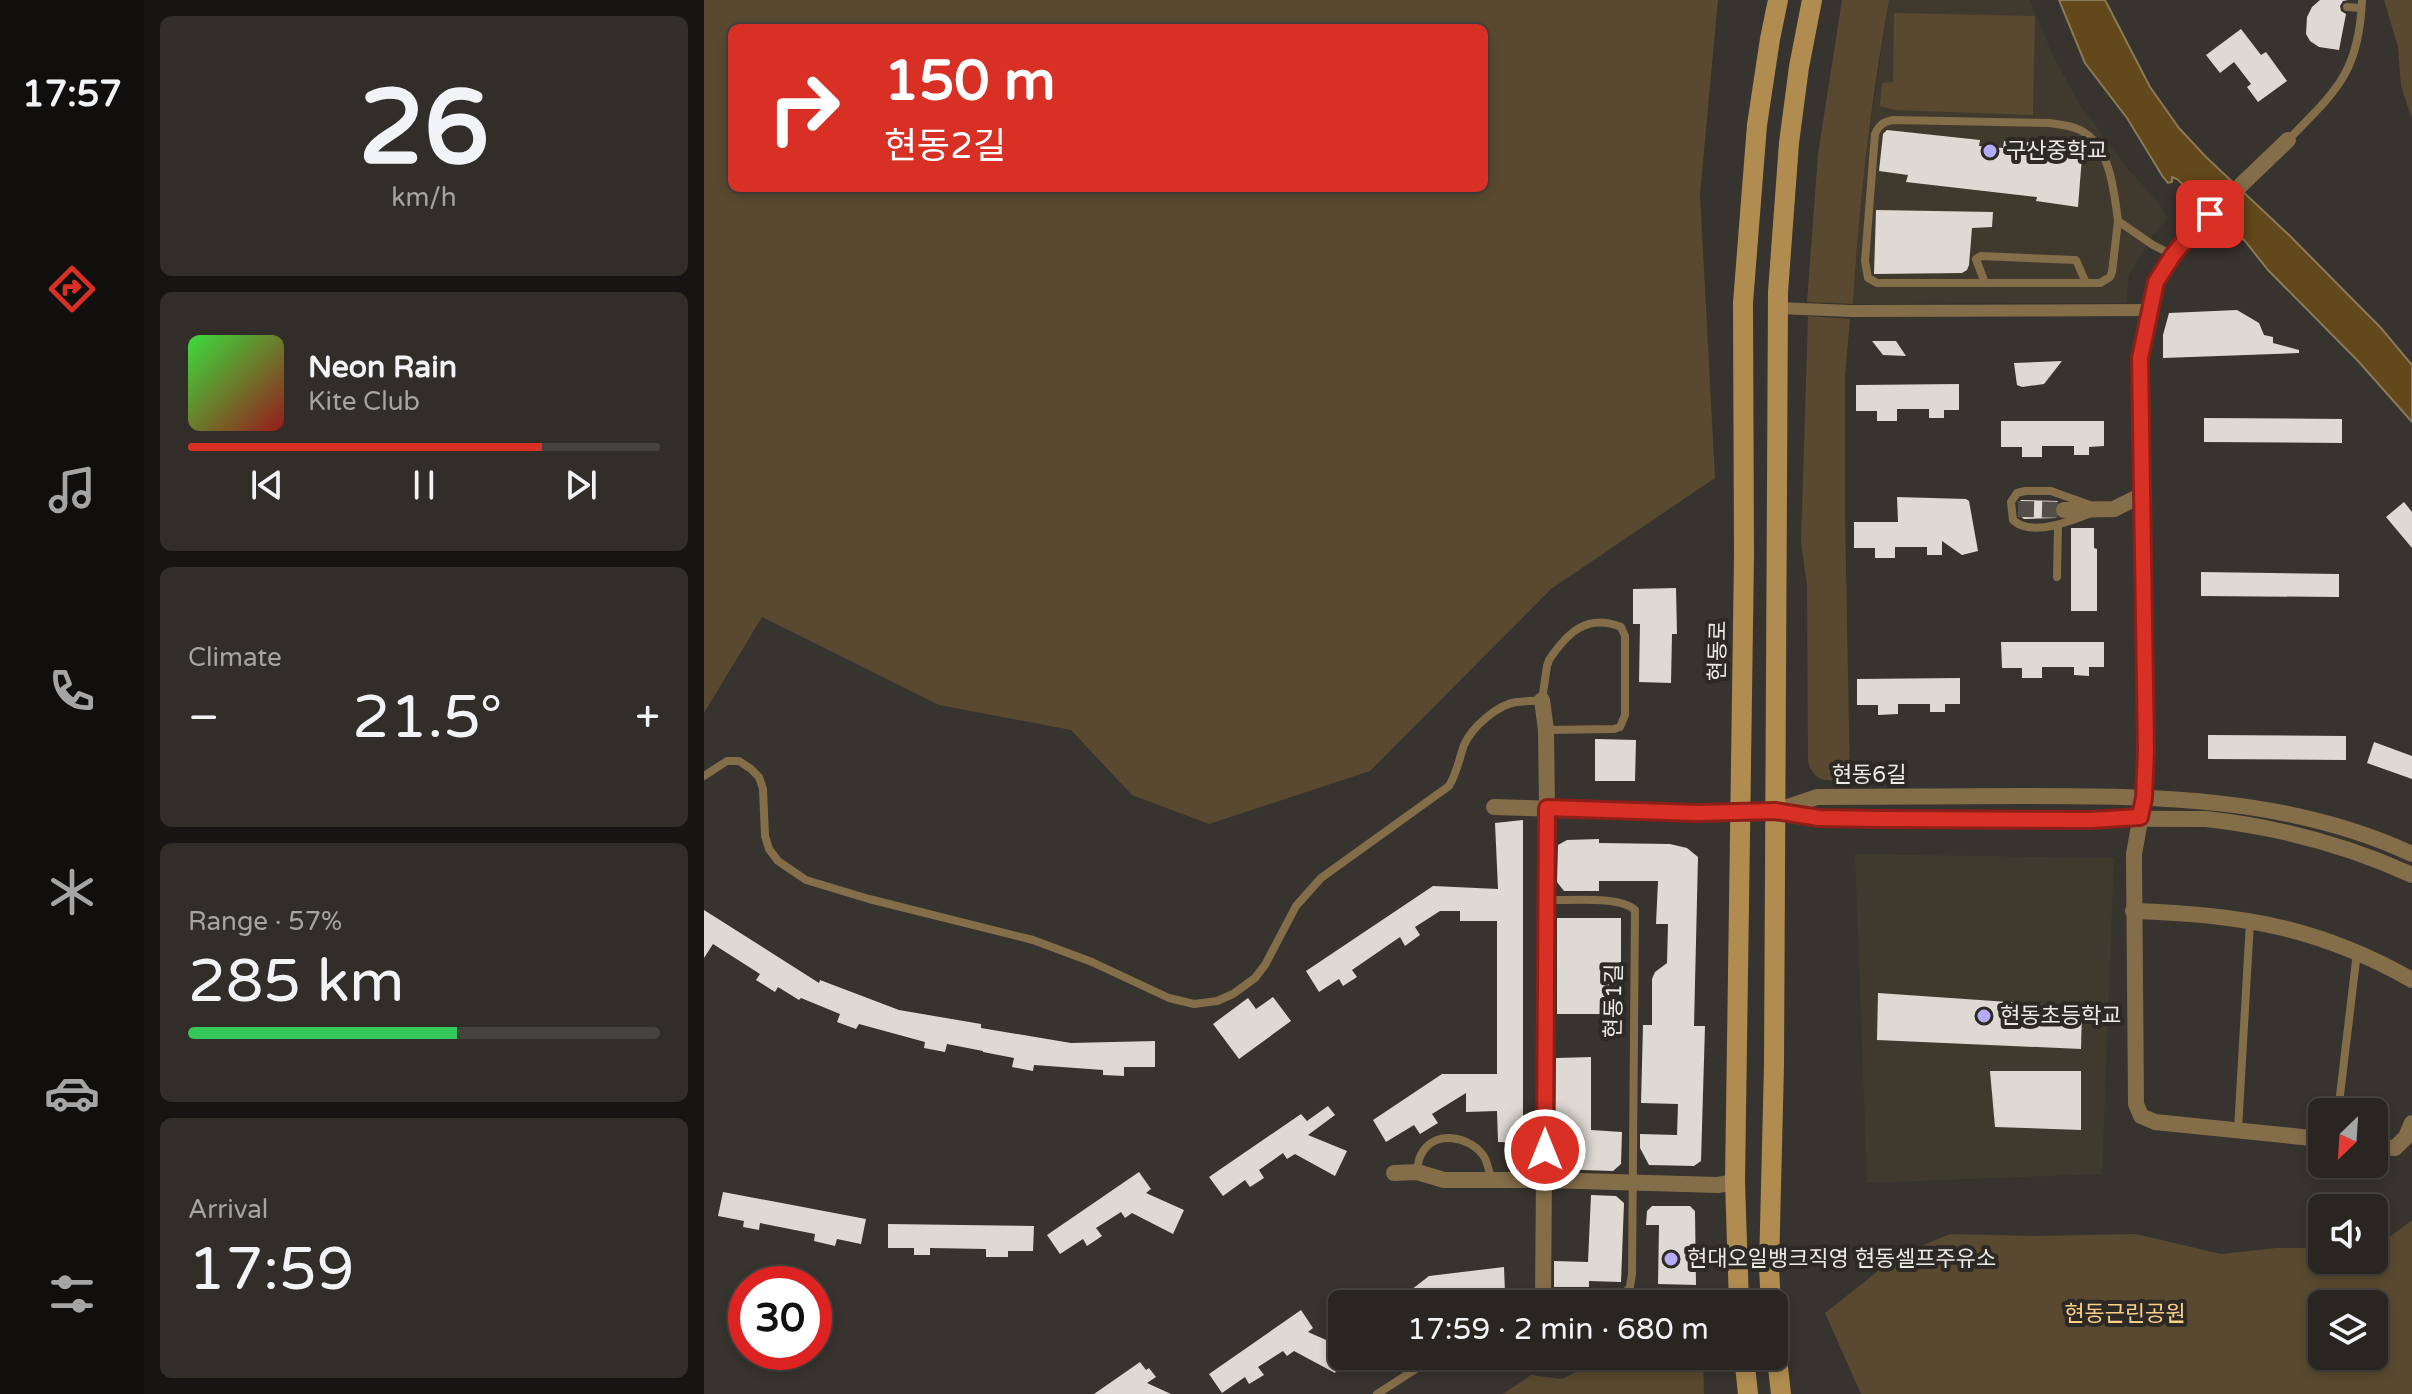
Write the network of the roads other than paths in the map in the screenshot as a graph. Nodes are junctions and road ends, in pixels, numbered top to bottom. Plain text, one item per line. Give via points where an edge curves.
1 (1778, 0) edge
2 (1812, 0) edge
3 (2362, 4) edge
4 (2347, 7) dead end
5 (2288, 140) joint
6 (2118, 221) junction
7 (2173, 255) junction
8 (1985, 283) junction
9 (2086, 283) junction
10 (1778, 308) junction
11 (2149, 310) junction
12 (2142, 495) junction
13 (2101, 509) junction
14 (2061, 517) junction
15 (2057, 577) dead end
16 (1542, 700) junction
17 (1546, 730) junction
18 (704, 776) edge
19 (2144, 798) junction
20 (1494, 807) dead end
21 (1547, 808) junction
22 (1775, 811) junction
23 (1739, 812) junction
24 (2140, 817) junction
25 (2412, 854) edge
26 (2412, 875) edge
27 (1546, 900) junction
28 (2133, 911) junction
29 (2250, 920) junction
30 (2357, 951) junction
31 (2412, 980) edge
32 (2340, 1098) edge
33 (2412, 1123) edge
34 (2238, 1129) junction
35 (2308, 1137) edge
36 (2388, 1148) edge
37 (1417, 1172) junction
38 (1394, 1173) dead end
39 (1491, 1180) junction
40 (1545, 1180) junction
41 (1735, 1182) junction
42 (1633, 1183) junction
43 (1539, 1290) edge
44 (1628, 1290) edge
45 (1739, 1290) edge
46 (1770, 1290) edge
47 (1414, 1370) edge
48 (1745, 1370) edge
49 (1778, 1370) edge
50 (1377, 1394) edge
51 (1748, 1394) edge
52 (1781, 1394) edge

1 - 23 main road, 현동로 via 1757,125 1743,303
2 - 10 main road via 1789,143
3 - 4 lane
3 - 5 lane via 2347,73
5 - 7 street
6 - 7 lane
6 - 8 lane via 2102,154 2084,132 2071,126 1884,122 1875,134 1868,278 1886,284
6 - 9 lane via 2110,277
7 - 11 street via 2156,282
8 - 9 lane
8 - 9 lane via 1976,259 1981,256 2076,260
10 - 11 street
10 - 22 main road
11 - 12 street via 2140,358
12 - 13 street via 2114,509
12 - 19 street
13 - 14 street
13 - 14 lane via 2051,491 2017,493 2011,502 2013,520 2023,526
14 - 15 lane
16 - 17 street
16 - 17 lane via 1549,660 1576,628 1596,622 1621,627 1625,715 1620,727
16 - 18 lane via 1516,702 1492,714 1469,737 1449,786 1309,890 1255,978 1217,1001 1194,1004 1033,940 806,880 769,849 759,777 739,761 727,761
17 - 21 street
19 - 22 street, 현동6길 via 1817,797
19 - 24 street
19 - 25 street, 현동6길 via 2285,813 2364,833
20 - 21 street
21 - 23 street
21 - 27 street
22 - 23 street
22 - 24 street, 현동6길 via 1819,818
22 - 46 main road
23 - 41 main road, 현동로
24 - 26 street, 현동6길 via 2206,819 2282,831
24 - 28 street
27 - 40 street
27 - 42 lane, 현동1길 via 1617,902 1635,910
28 - 29 street
28 - 34 street via 2137,1111 2155,1122
29 - 30 street
29 - 34 lane
30 - 31 street
30 - 32 lane
33 - 36 street via 2406,1137
34 - 35 street
37 - 38 street
37 - 39 street via 1444,1180
37 - 39 lane via 1422,1151 1435,1141 1460,1139 1481,1152
39 - 40 street
40 - 42 street
40 - 43 street
41 - 42 street
41 - 45 main road, 현동로
42 - 44 lane, 현동1길
47 - 50 lane
48 - 51 main road
49 - 52 main road

